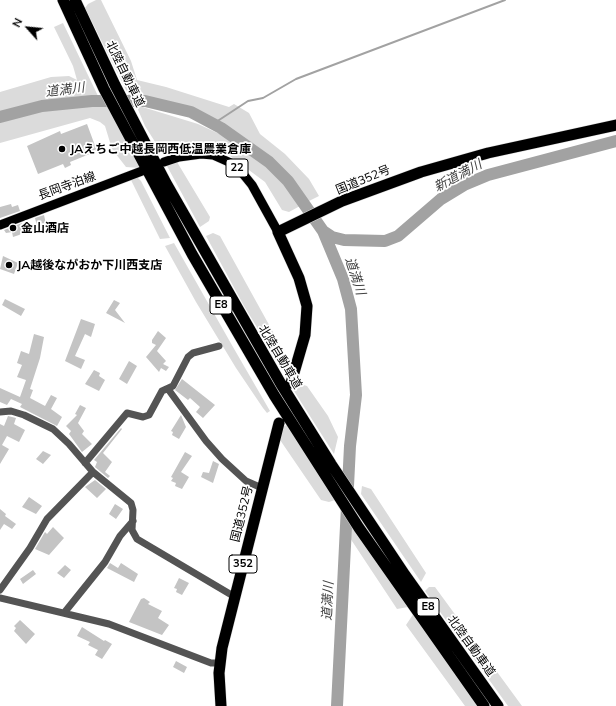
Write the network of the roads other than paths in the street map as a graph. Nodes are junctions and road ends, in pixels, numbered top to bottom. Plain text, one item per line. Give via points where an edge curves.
1 (63, 0) edge
2 (75, 0) edge
3 (616, 125) edge
4 (164, 162) dead end
5 (142, 171) dead end
6 (0, 225) edge
7 (278, 232) junction
8 (219, 346) dead end
9 (291, 384) dead end
10 (168, 389) junction
11 (0, 412) edge
12 (280, 423) dead end
13 (86, 463) junction
14 (93, 472) junction
15 (262, 488) junction
16 (133, 521) junction
17 (0, 590) edge
18 (235, 596) junction
19 (0, 598) edge
20 (64, 613) junction
21 (220, 664) junction
22 (221, 706) edge
23 (484, 706) edge
24 (498, 706) edge

1 - 23 highway, 北陸自動車道 / E8 via 104,90 206,281 330,484
2 - 24 highway, 北陸自動車道 / E8 via 134,122 244,321 359,507
3 - 7 highway, 国道352号 via 488,153 421,172 342,201
4 - 7 main road, 22 via 201,154 213,155 230,163 239,169 252,185
5 - 6 main road, 長岡寺泊線
7 - 9 highway via 299,278 307,306 306,335
8 - 10 street via 193,353 173,386
10 - 13 street via 162,391 147,417 127,413
10 - 15 street via 222,459 246,481
11 - 13 street via 17,412 53,429
12 - 15 highway, 国道352号 / 352
13 - 14 street
14 - 16 street via 130,503
14 - 17 street via 47,519
15 - 18 highway, 国道352号 / 352
16 - 18 street via 132,530 137,539
16 - 20 street via 120,536 105,562
18 - 21 highway, 国道352号 / 352
19 - 20 street
20 - 21 street via 109,624 211,663
21 - 22 highway, 国道352号 / 352

